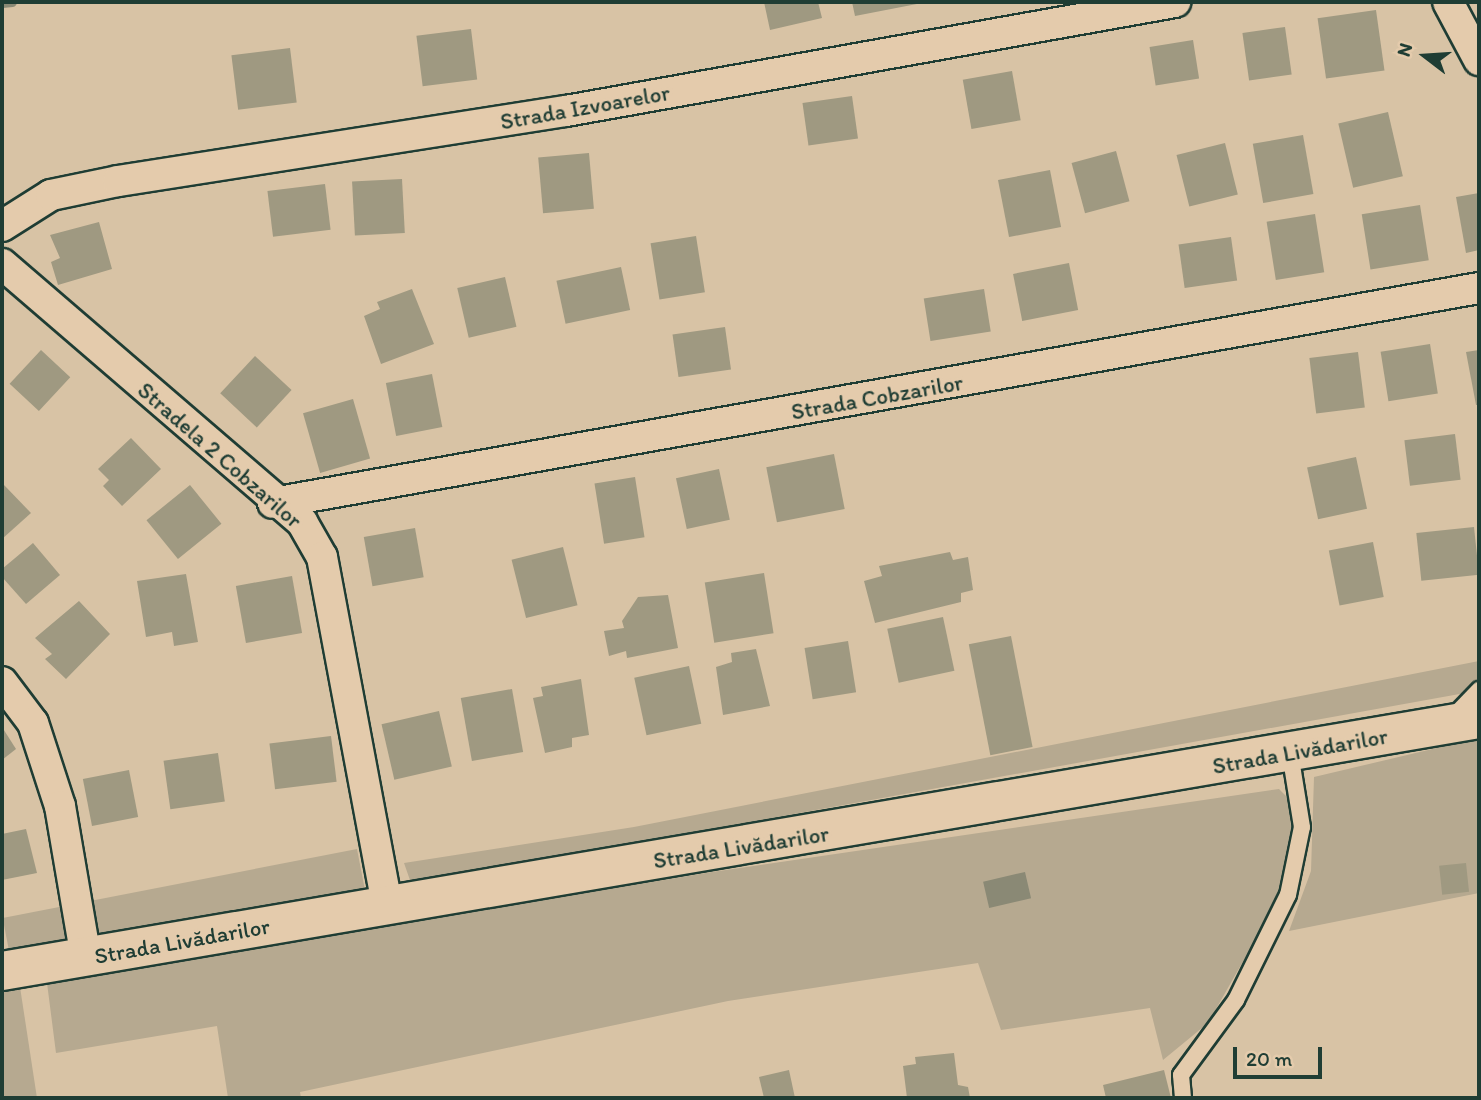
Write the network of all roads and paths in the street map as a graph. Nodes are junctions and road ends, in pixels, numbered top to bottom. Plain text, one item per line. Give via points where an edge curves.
1 (1175, 2) edge
2 (1448, 2) edge
3 (1479, 61) edge
4 (2, 226) edge
5 (2, 264) edge
6 (1479, 288) edge
7 (274, 503) junction
8 (2, 682) edge
9 (1479, 690) edge
10 (1463, 722) edge
11 (1290, 752) junction
12 (387, 906) junction
13 (86, 958) junction
14 (2, 971) edge
15 (1183, 1098) edge

1 - 4 street, Strada Izvoarelor via 566,111 118,181 51,195
2 - 3 street
5 - 7 street, Stradela 2 Cobzarilor
6 - 7 street, Strada Cobzarilor
7 - 12 street, Stradela 2 Cobzarilor via 302,522 322,557
8 - 13 street via 33,723 60,806
9 - 10 lane
10 - 11 street, Strada Livădarilor
11 - 12 street, Strada Livădarilor
11 - 15 lane via 1302,827 1288,895 1236,1000 1181,1075
12 - 13 street, Strada Livădarilor
13 - 14 street, Strada Livădarilor

